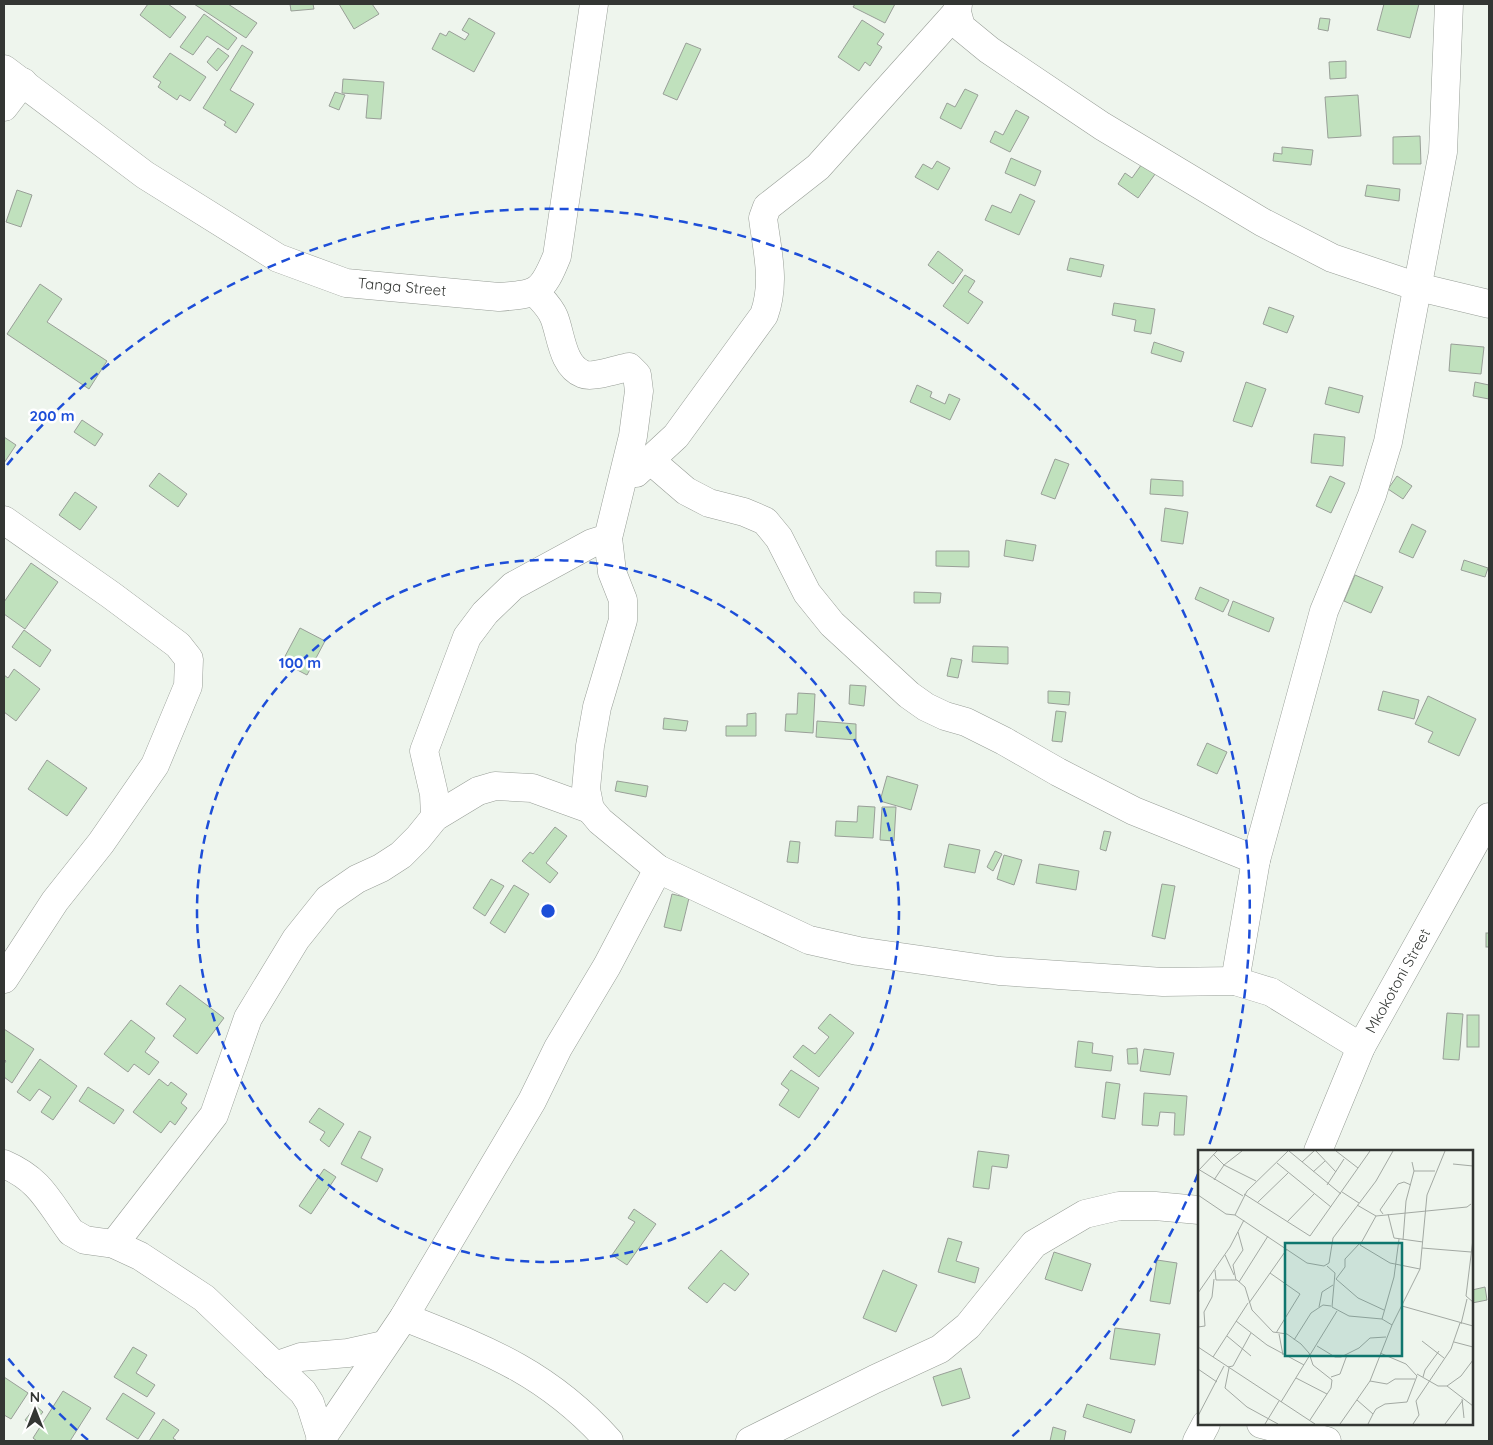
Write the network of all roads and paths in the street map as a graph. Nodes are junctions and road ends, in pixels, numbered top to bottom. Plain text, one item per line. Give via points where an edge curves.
1 (594, 4) edge
2 (1449, 4) edge
3 (957, 8) edge
4 (13, 75) edge
5 (4, 107) edge
6 (1418, 287) junction
7 (535, 292) junction
8 (1489, 304) edge
9 (650, 460) junction
10 (619, 490) junction
11 (4, 520) edge
12 (608, 538) junction
13 (590, 808) junction
14 (435, 817) junction
15 (1489, 817) edge
16 (1256, 860) junction
17 (658, 869) junction
18 (4, 979) edge
19 (1235, 981) junction
20 (1361, 1047) junction
21 (1318, 1150) edge
22 (4, 1164) edge
23 (1198, 1210) edge
24 (114, 1244) junction
25 (404, 1317) junction
26 (384, 1345) junction
27 (275, 1366) junction
28 (803, 1416) junction
29 (1205, 1425) edge
30 (1265, 1425) edge
31 (321, 1441) edge
32 (609, 1441) edge
33 (750, 1441) edge
34 (788, 1441) edge
35 (1197, 1441) edge
36 (1327, 1441) edge

1 - 7 street via 557,256 550,275
2 - 6 street via 1444,152
3 - 6 street via 961,27 989,50 1102,126 1262,222 1332,258
3 - 9 street via 818,167 764,212 771,285 764,314 676,436
4 - 5 street
4 - 7 street, Tanga Street via 145,175 278,258 346,283 365,286 499,297
6 - 8 street
6 - 16 street via 1379,474 1324,611
7 - 10 street via 551,310 563,347 574,367 584,375 595,375 629,367 637,375 639,390 633,436
9 - 10 street
9 - 16 street via 686,491 709,503 764,521 779,538 807,592 832,624 926,707 988,733 1134,811
10 - 12 street
11 - 18 street via 178,645 189,659 188,686 155,765 101,843 55,901
12 - 13 street via 612,572 623,600 623,620 596,707 586,789
12 - 14 street via 592,543 512,586 467,637 424,751 434,794
13 - 14 street via 532,788 495,786 466,798
13 - 17 street
14 - 24 street via 400,855 328,899 296,939 248,1018 214,1115
15 - 20 street, Mkokotoni Street
16 - 19 street
17 - 19 street via 809,940 858,951 999,971 1163,982
17 - 25 street via 532,1101
19 - 20 street via 1271,992
20 - 21 street, Mkokotoni Street
22 - 24 street via 39,1185 71,1232 85,1240
23 - 28 street via 1119,1206 1084,1214 1034,1244 968,1326 940,1349
24 - 27 street via 204,1298
25 - 26 street
25 - 32 street via 480,1347 534,1376 569,1401
26 - 27 street via 348,1353 301,1357
26 - 31 street
27 - 31 street via 294,1382 310,1403
28 - 33 street
28 - 34 street
29 - 35 street
30 - 36 street

